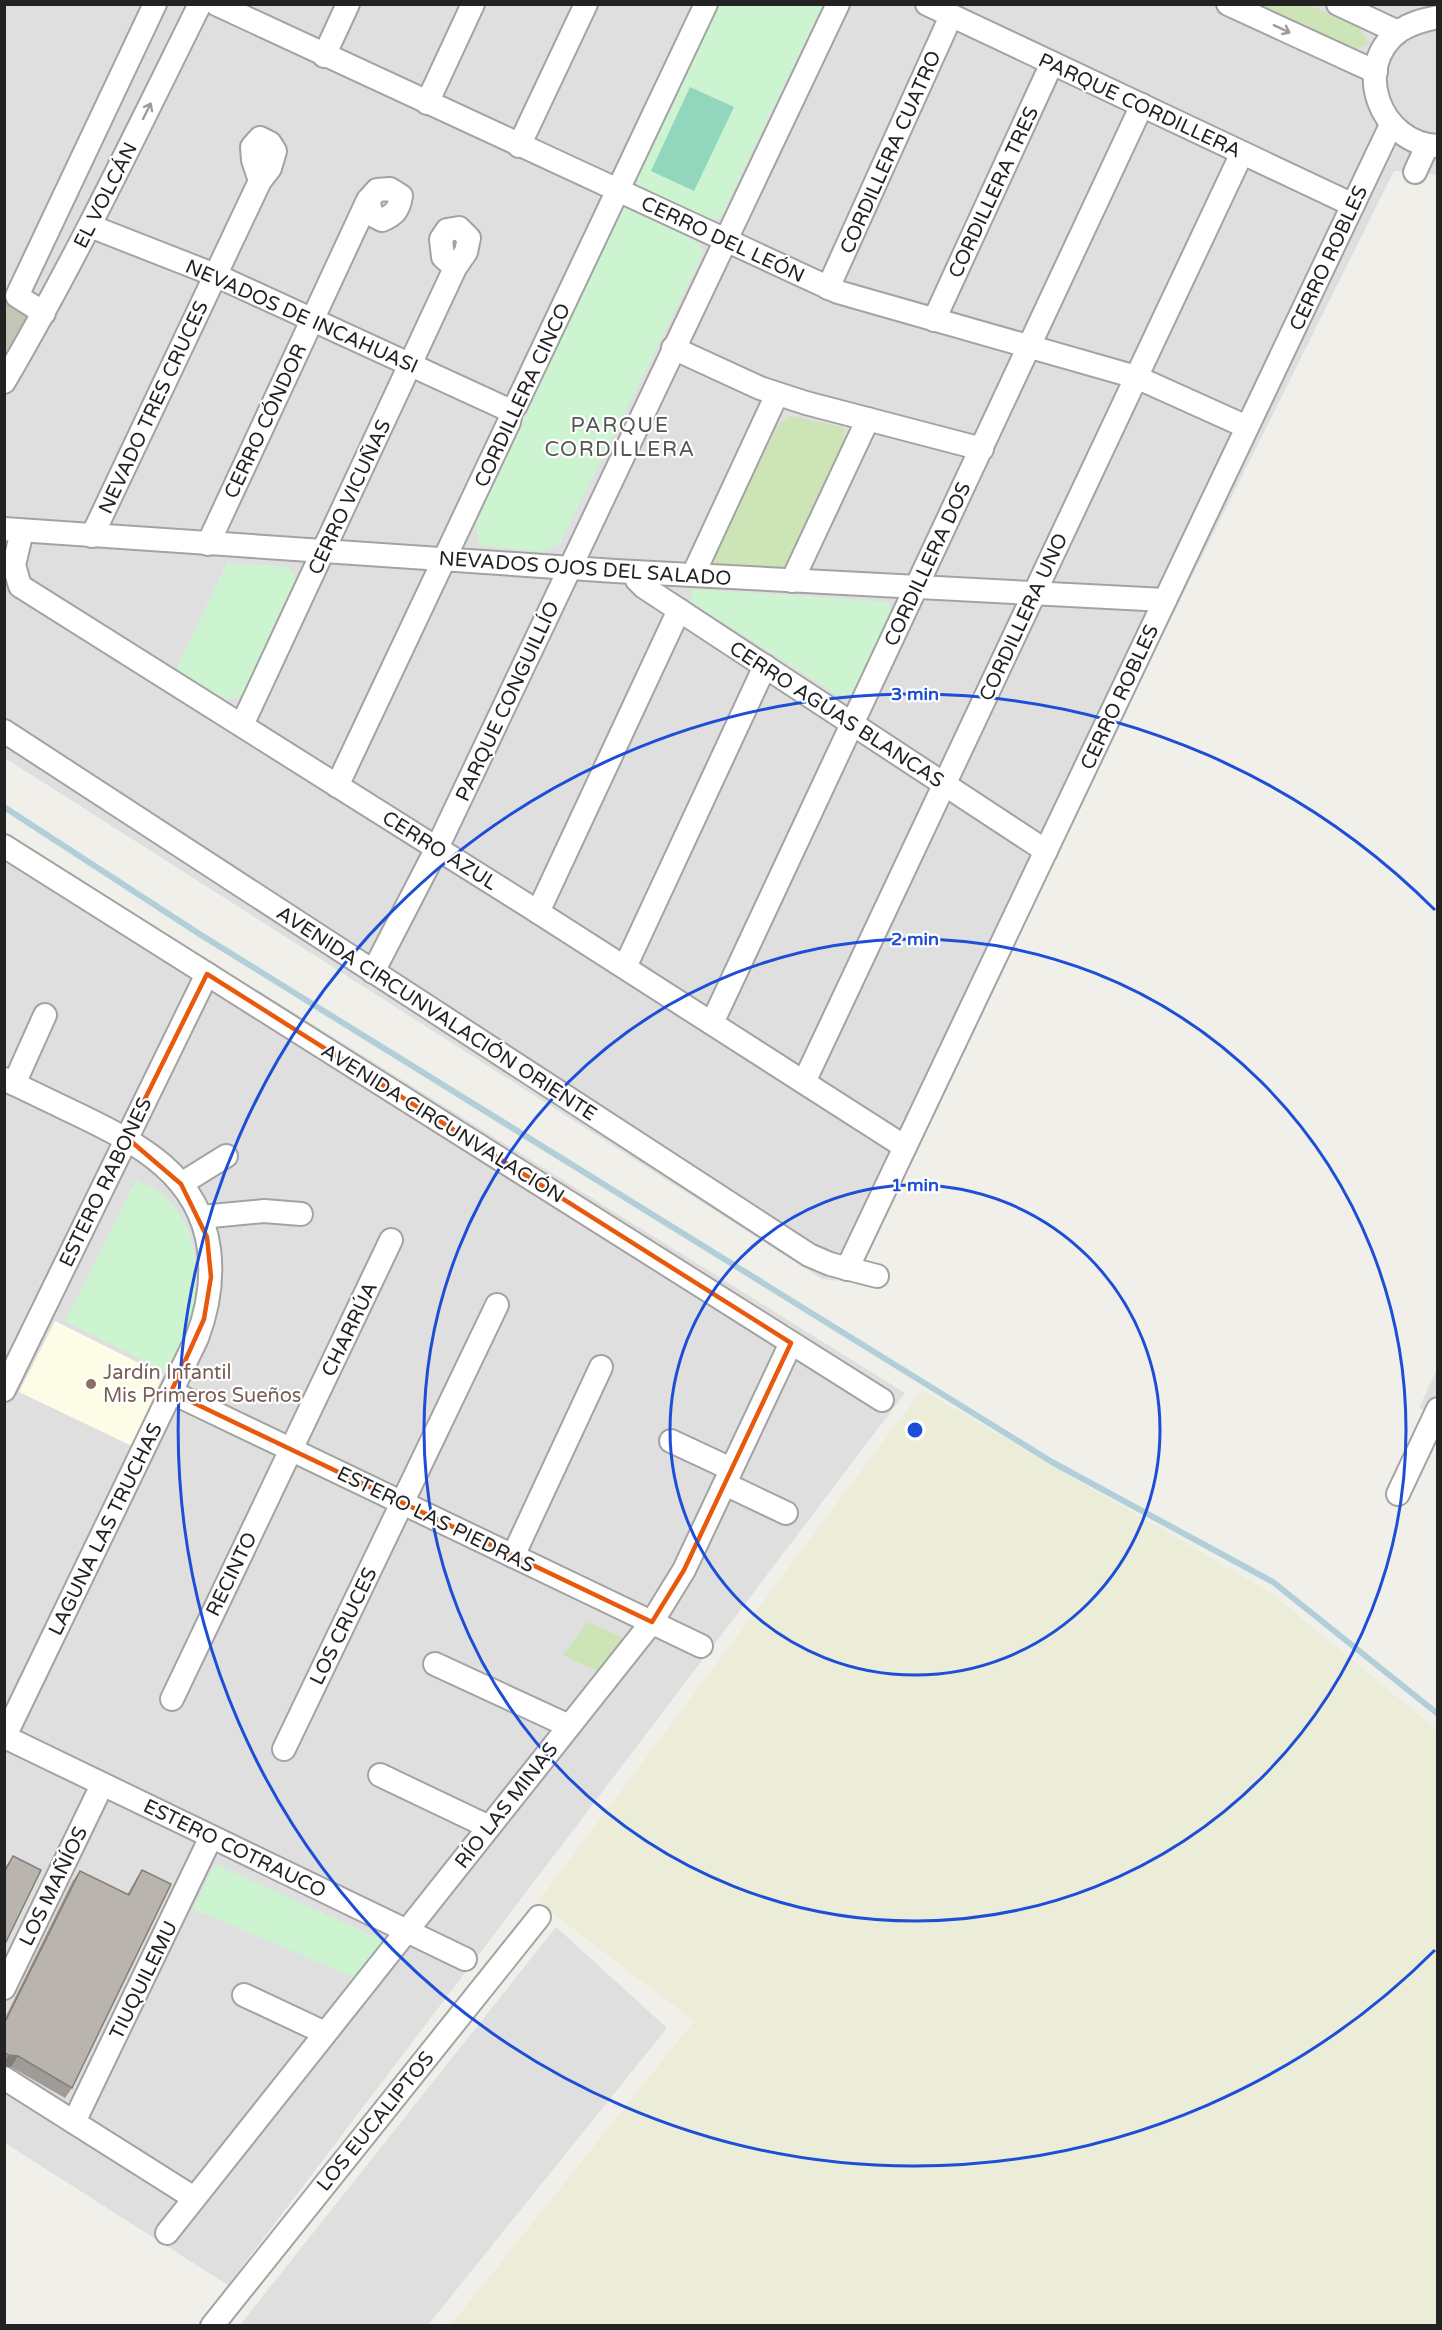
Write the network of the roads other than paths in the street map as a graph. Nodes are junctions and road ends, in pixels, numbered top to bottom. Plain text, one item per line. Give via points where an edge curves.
1 (155, 4) edge
2 (200, 4) edge
3 (216, 4) edge
4 (348, 4) edge
5 (474, 4) edge
6 (586, 4) edge
7 (706, 4) edge
8 (838, 4) edge
9 (927, 4) edge
10 (1228, 4) edge
11 (1338, 4) edge
12 (951, 16) junction
13 (1437, 17) edge
14 (1398, 32) junction
15 (324, 56) junction
16 (1052, 63) junction
17 (1376, 72) junction
18 (427, 103) junction
19 (1142, 105) junction
20 (1391, 125) junction
21 (519, 146) junction
22 (1432, 146) edge
23 (1242, 153) junction
24 (1415, 172) dead end
25 (260, 180) dead end
26 (618, 191) junction
27 (368, 200) dead end
28 (1353, 205) junction
29 (90, 226) junction
30 (724, 240) junction
31 (455, 268) dead end
32 (215, 275) junction
33 (828, 288) junction
34 (44, 313) junction
35 (312, 320) junction
36 (934, 320) junction
37 (1029, 347) junction
38 (673, 348) junction
39 (411, 364) junction
40 (1136, 377) junction
41 (4, 382) edge
42 (777, 394) junction
43 (511, 411) junction
44 (868, 419) junction
45 (1247, 427) junction
46 (982, 449) junction
47 (13, 530) edge
48 (92, 536) junction
49 (208, 544) junction
50 (324, 552) junction
51 (444, 559) junction
52 (569, 568) junction
53 (635, 572) junction
54 (693, 575) junction
55 (792, 580) junction
56 (917, 587) junction
57 (1034, 593) junction
58 (1165, 600) junction
59 (679, 610) junction
60 (765, 666) junction
61 (852, 724) junction
62 (242, 726) junction
63 (4, 731) edge
64 (944, 784) junction
65 (337, 786) junction
66 (4, 846) edge
67 (437, 848) junction
68 (1046, 851) junction
69 (538, 912) junction
70 (625, 967) junction
71 (373, 972) junction
72 (207, 974) junction
73 (45, 1015) dead end
74 (712, 1023) junction
75 (8, 1082) edge
76 (804, 1082) junction
77 (126, 1137) junction
78 (905, 1147) junction
79 (226, 1156) dead end
80 (181, 1184) junction
81 (301, 1214) dead end
82 (201, 1217) junction
83 (391, 1240) dead end
84 (847, 1269) junction
85 (877, 1276) dead end
86 (497, 1305) dead end
87 (791, 1343) junction
88 (601, 1367) dead end
89 (4, 1390) edge
90 (171, 1392) junction
91 (882, 1400) dead end
92 (1437, 1410) edge
93 (671, 1441) dead end
94 (1429, 1446) edge
95 (291, 1450) junction
96 (728, 1476) junction
97 (1398, 1494) dead end
98 (402, 1503) junction
99 (786, 1513) dead end
100 (513, 1556) junction
101 (652, 1622) junction
102 (701, 1646) dead end
103 (435, 1664) dead end
104 (172, 1699) dead end
105 (569, 1726) junction
106 (5, 1738) edge
107 (284, 1749) dead end
108 (380, 1775) dead end
109 (102, 1785) junction
110 (489, 1827) junction
111 (211, 1837) junction
112 (539, 1917) dead end
113 (406, 1931) junction
114 (465, 1959) dead end
115 (4, 1988) edge
116 (244, 1995) dead end
117 (325, 2033) junction
118 (4, 2078) edge
119 (74, 2122) junction
120 (194, 2198) junction
121 (167, 2233) dead end
122 (212, 2325) edge

1 - 34 street, EL VOLCÁN via 17,296
29 -> 2 street, EL VOLCÁN
3 - 15 street, CERRO DEL LEÓN
4 - 15 street
5 - 18 street
6 - 21 street
7 - 26 street, CORDILLERA CINCO
8 - 30 street, PARQUE CONGUILLÍO
9 - 12 street, PARQUE CORDILLERA
10 -> 17 street
11 - 14 street
12 - 16 street, PARQUE CORDILLERA
12 - 33 street, CORDILLERA CUATRO
13 - 14 street via 1417,21
14 - 17 street via 1384,48
15 - 18 street, CERRO DEL LEÓN
16 - 19 street, PARQUE CORDILLERA
16 - 36 street, CORDILLERA TRES
17 - 20 street via 1380,108
18 - 21 street, CERRO DEL LEÓN
19 - 23 street, PARQUE CORDILLERA
19 - 37 street, CORDILLERA DOS
20 - 22 street via 1407,139
20 - 28 street, CERRO ROBLES
21 - 26 street, CERRO DEL LEÓN
22 - 24 street
23 - 28 street, PARQUE CORDILLERA
23 - 40 street, CORDILLERA UNO
25 - 32 street, NEVADO TRES CRUCES
26 - 30 street, CERRO DEL LEÓN
26 - 43 street, CORDILLERA CINCO
27 - 35 street, CERRO CÓNDOR
28 - 45 street, CERRO ROBLES
29 - 32 street, NEVADOS DE INCAHUASI
29 - 34 street, EL VOLCÁN
30 - 33 street, CERRO DEL LEÓN
30 - 38 street, PARQUE CONGUILLÍO
31 - 39 street, CERRO VICUÑAS
32 - 35 street, NEVADOS DE INCAHUASI
32 - 48 street, NEVADO TRES CRUCES
33 - 36 street, CERRO DEL LEÓN
34 - 41 street, EL VOLCÁN
35 - 39 street, NEVADOS DE INCAHUASI
35 - 49 street, CERRO CÓNDOR
36 - 37 street, CERRO DEL LEÓN
37 - 40 street, CERRO DEL LEÓN
37 - 46 street, CORDILLERA DOS
38 - 42 street
38 - 52 street, PARQUE CONGUILLÍO
39 - 43 street, NEVADOS DE INCAHUASI
39 - 50 street, CERRO VICUÑAS
40 - 45 street, CERRO DEL LEÓN
40 - 57 street, CORDILLERA UNO
42 - 44 street
42 - 54 street
43 - 51 street, CORDILLERA CINCO
44 - 46 street
44 - 55 street
45 - 58 street, CERRO ROBLES
46 - 56 street, CORDILLERA DOS
47 - 48 street, NEVADOS OJOS DEL SALADO
47 - 62 street, CERRO AZUL via 14,565 20,586
48 - 49 street, NEVADOS OJOS DEL SALADO
49 - 50 street, NEVADOS OJOS DEL SALADO
50 - 51 street, NEVADOS OJOS DEL SALADO
50 - 62 street, CERRO VICUÑAS
51 - 52 street, NEVADOS OJOS DEL SALADO
51 - 65 street, CORDILLERA CINCO
52 - 53 street, NEVADOS OJOS DEL SALADO
52 - 67 street, PARQUE CONGUILLÍO
53 - 54 street, NEVADOS OJOS DEL SALADO
53 - 59 street, CERRO AGUAS BLANCAS via 644,587
54 - 55 street, NEVADOS OJOS DEL SALADO
55 - 56 street, NEVADOS OJOS DEL SALADO
56 - 57 street, NEVADOS OJOS DEL SALADO
56 - 61 street, CORDILLERA DOS
57 - 58 street, NEVADOS OJOS DEL SALADO
57 - 64 street, CORDILLERA UNO
58 - 68 street, CERRO ROBLES
59 - 60 street, CERRO AGUAS BLANCAS
59 - 69 street
60 - 61 street, CERRO AGUAS BLANCAS
60 - 70 street
61 - 64 street, CERRO AGUAS BLANCAS
61 - 74 street, CORDILLERA DOS
62 - 65 street, CERRO AZUL
63 - 71 street, AVENIDA CIRCUNVALACIÓN ORIENTE
64 - 68 street, CERRO AGUAS BLANCAS
64 - 76 street, CORDILLERA UNO
65 - 67 street, CERRO AZUL
66 - 72 street, AVENIDA CIRCUNVALACIÓN
67 - 69 street, CERRO AZUL
67 - 71 street, PARQUE CONGUILLÍO
68 - 78 street, CERRO ROBLES
69 - 70 street, CERRO AZUL
70 - 74 street, CERRO AZUL
71 - 84 street, AVENIDA CIRCUNVALACIÓN ORIENTE via 808,1255
72 - 77 street, ESTERO RABONES
72 - 87 street, AVENIDA CIRCUNVALACIÓN
73 - 75 street
74 - 76 street, CERRO AZUL
75 - 77 street, LAGUNA LAS TRUCHAS
76 - 78 street, CERRO AZUL
77 - 80 street, LAGUNA LAS TRUCHAS
77 - 89 street, ESTERO RABONES
78 - 84 street, CERRO ROBLES
79 - 80 street
80 - 82 street, LAGUNA LAS TRUCHAS
81 - 82 street via 264,1210
82 - 90 street, LAGUNA LAS TRUCHAS via 209,1255 209,1299 197,1338
83 - 95 street, CHARRÚA
84 - 85 street, AVENIDA CIRCUNVALACIÓN ORIENTE
86 - 98 street, LOS CRUCES
87 - 91 street, AVENIDA CIRCUNVALACIÓN
87 - 96 street, RÍO LAS MINAS
88 - 100 street
90 - 95 street, ESTERO LAS PIEDRAS
90 - 106 street, LAGUNA LAS TRUCHAS
92 - 94 street
93 - 96 street
94 - 97 street
95 - 98 street, ESTERO LAS PIEDRAS
95 - 104 street, RECINTO
96 - 99 street
96 - 101 street, RÍO LAS MINAS via 684,1570
98 - 100 street, ESTERO LAS PIEDRAS
98 - 107 street, LOS CRUCES
100 - 101 street, ESTERO LAS PIEDRAS
101 - 102 street, ESTERO LAS PIEDRAS
101 - 105 street, RÍO LAS MINAS
103 - 105 street
105 - 110 street, RÍO LAS MINAS
106 - 109 street, ESTERO COTRAUCO
108 - 110 street
109 - 111 street, ESTERO COTRAUCO
109 - 115 street, LOS MAÑÍOS
110 - 113 street, RÍO LAS MINAS
111 - 113 street, ESTERO COTRAUCO
111 - 119 street, TIUQUILEMU
112 - 122 street, LOS EUCALIPTOS
113 - 114 street, ESTERO COTRAUCO
113 - 117 street, RÍO LAS MINAS
116 - 117 street
117 - 120 street, RÍO LAS MINAS
118 - 119 street
119 - 120 street
120 - 121 street, RÍO LAS MINAS

